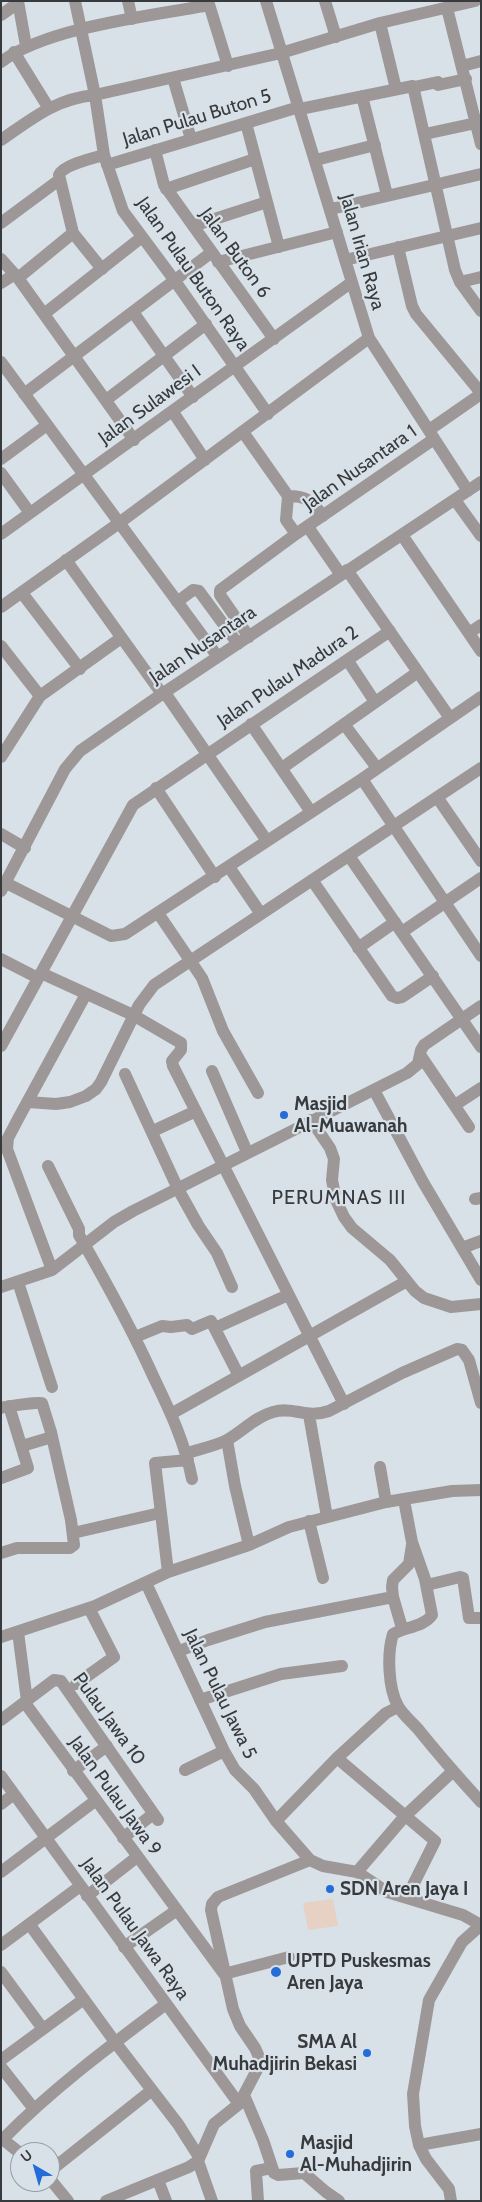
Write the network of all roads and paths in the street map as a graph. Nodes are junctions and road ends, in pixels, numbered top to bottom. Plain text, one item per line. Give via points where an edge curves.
1 (75, 1) edge
2 (128, 1) edge
3 (266, 1) edge
4 (325, 1) edge
5 (475, 1) edge
6 (18, 2) edge
7 (209, 3) edge
8 (447, 8) junction
9 (1, 15) edge
10 (132, 19) junction
11 (380, 23) junction
12 (82, 30) junction
13 (336, 37) junction
14 (26, 46) junction
15 (14, 52) junction
16 (282, 53) junction
17 (481, 61) edge
18 (1, 62) edge
19 (228, 66) junction
20 (462, 66) junction
21 (173, 78) junction
22 (466, 79) junction
23 (413, 87) junction
24 (396, 89) junction
25 (95, 95) junction
26 (362, 96) junction
27 (48, 107) junction
28 (299, 108) junction
29 (477, 118) edge
30 (246, 123) junction
31 (425, 134) junction
32 (1, 140) edge
33 (191, 140) junction
34 (481, 144) edge
35 (375, 145) junction
36 (155, 150) junction
37 (255, 159) junction
38 (106, 160) junction
39 (316, 160) junction
40 (481, 174) edge
41 (59, 180) junction
42 (436, 184) junction
43 (166, 189) junction
44 (386, 195) junction
45 (267, 202) junction
46 (331, 208) junction
47 (1, 223) edge
48 (193, 226) junction
49 (481, 228) edge
50 (337, 232) junction
51 (73, 233) junction
52 (449, 235) junction
53 (142, 237) junction
54 (279, 247) junction
55 (398, 247) junction
56 (215, 257) junction
57 (1, 259) edge
58 (345, 260) junction
59 (102, 269) junction
60 (16, 276) junction
61 (481, 277) edge
62 (175, 281) junction
63 (352, 282) junction
64 (460, 282) junction
65 (1, 283) edge
66 (481, 311) edge
67 (133, 312) junction
68 (44, 314) junction
69 (206, 324) junction
70 (369, 338) junction
71 (274, 339) junction
72 (164, 356) junction
73 (74, 357) junction
74 (1, 362) edge
75 (236, 366) junction
76 (481, 393) edge
77 (24, 394) junction
78 (193, 397) junction
79 (106, 400) junction
80 (173, 412) junction
81 (268, 414) junction
82 (47, 425) junction
83 (243, 432) junction
84 (431, 435) junction
85 (134, 440) junction
86 (1, 459) edge
87 (206, 460) junction
88 (1, 473) edge
89 (85, 475) junction
90 (481, 482) edge
91 (468, 491) junction
92 (288, 496) junction
93 (455, 500) junction
94 (30, 513) junction
95 (323, 516) junction
96 (119, 524) junction
97 (308, 527) junction
98 (1, 534) edge
99 (296, 534) junction
100 (402, 535) junction
101 (481, 536) edge
102 (66, 560) junction
103 (344, 572) junction
104 (22, 592) junction
105 (177, 602) junction
106 (1, 607) edge
107 (481, 625) edge
108 (390, 631) junction
109 (469, 633) junction
110 (121, 638) junction
111 (244, 640) junction
112 (481, 651) edge
113 (3, 652) edge
114 (218, 657) junction
115 (348, 661) junction
116 (80, 669) junction
117 (418, 672) junction
118 (163, 694) junction
119 (40, 696) junction
120 (481, 697) edge
121 (375, 702) junction
122 (450, 718) junction
123 (252, 724) junction
124 (344, 724) junction
125 (208, 754) junction
126 (1, 757) edge
127 (282, 768) junction
128 (377, 768) junction
129 (481, 768) edge
130 (362, 780) junction
131 (156, 788) junction
132 (437, 797) junction
133 (311, 812) junction
134 (393, 826) junction
135 (1, 834) edge
136 (267, 841) junction
137 (25, 848) junction
138 (349, 856) junction
139 (481, 861) edge
140 (229, 867) junction
141 (215, 877) junction
142 (481, 878) edge
143 (312, 880) junction
144 (3, 887) edge
145 (445, 902) junction
146 (158, 913) junction
147 (261, 914) junction
148 (72, 916) junction
149 (398, 927) junction
150 (358, 948) junction
151 (479, 948) edge
152 (1, 959) edge
153 (191, 960) junction
154 (39, 976) junction
155 (433, 976) junction
156 (86, 994) junction
157 (481, 1006) edge
158 (133, 1015) junction
159 (462, 1019) junction
160 (6, 1027) edge
161 (1, 1046) edge
162 (481, 1047) edge
163 (421, 1056) junction
164 (212, 1071) dead end
165 (125, 1074) dead end
166 (481, 1088) edge
167 (374, 1090) junction
168 (258, 1093) dead end
169 (28, 1102) junction
170 (455, 1106) junction
171 (196, 1112) junction
172 (311, 1120) junction
173 (470, 1127) dead end
174 (153, 1131) junction
175 (5, 1137) edge
176 (247, 1152) junction
177 (48, 1166) dead end
178 (222, 1166) junction
179 (178, 1189) junction
180 (481, 1241) edge
181 (85, 1245) junction
182 (462, 1248) junction
183 (52, 1270) junction
184 (481, 1280) edge
185 (407, 1281) junction
186 (18, 1282) junction
187 (1, 1287) edge
188 (232, 1287) dead end
189 (288, 1295) junction
190 (481, 1304) edge
191 (215, 1328) junction
192 (308, 1336) junction
193 (135, 1337) junction
194 (475, 1358) edge
195 (238, 1376) junction
196 (52, 1387) dead end
197 (481, 1402) edge
198 (344, 1404) junction
199 (5, 1407) edge
200 (171, 1414) junction
201 (309, 1415) junction
202 (52, 1437) junction
203 (227, 1440) junction
204 (22, 1446) junction
205 (188, 1456) junction
206 (380, 1467) dead end
207 (1, 1478) edge
208 (192, 1479) dead end
209 (481, 1490) edge
210 (404, 1500) junction
211 (386, 1502) junction
212 (160, 1513) junction
213 (327, 1516) junction
214 (309, 1521) junction
215 (73, 1533) junction
216 (412, 1542) junction
217 (250, 1545) junction
218 (1, 1553) edge
219 (168, 1572) junction
220 (323, 1578) dead end
221 (146, 1582) junction
222 (427, 1585) junction
223 (393, 1597) junction
224 (89, 1608) junction
225 (481, 1618) edge
226 (402, 1628) junction
227 (18, 1632) junction
228 (1, 1637) edge
229 (179, 1651) junction
230 (342, 1666) dead end
231 (76, 1684) dead end
232 (200, 1700) junction
233 (26, 1702) junction
234 (398, 1706) junction
235 (1, 1720) edge
236 (107, 1746) junction
237 (224, 1751) junction
238 (337, 1758) junction
239 (185, 1770) dead end
240 (73, 1771) junction
241 (452, 1772) junction
242 (1, 1776) edge
243 (14, 1794) junction
244 (96, 1801) junction
245 (481, 1802) edge
246 (1, 1804) edge
247 (405, 1816) junction
248 (276, 1821) junction
249 (45, 1838) junction
250 (123, 1838) junction
251 (137, 1857) junction
252 (310, 1860) junction
253 (1, 1872) edge
254 (357, 1872) junction
255 (83, 1891) junction
256 (407, 1897) junction
257 (176, 1910) junction
258 (30, 1925) junction
259 (481, 1925) edge
260 (1, 1945) edge
261 (124, 1947) junction
262 (289, 1957) dead end
263 (224, 1974) junction
264 (3, 1977) edge
265 (84, 1999) junction
266 (166, 2004) junction
267 (43, 2029) junction
268 (115, 2042) junction
269 (1, 2060) edge
270 (1, 2067) edge
271 (152, 2090) junction
272 (242, 2100) junction
273 (34, 2110) junction
274 (4, 2134) edge
275 (481, 2134) edge
276 (419, 2145) junction
277 (199, 2159) junction
278 (60, 2163) edge
279 (272, 2168) junction
280 (158, 2180) junction
281 (60, 2191) edge
282 (450, 2195) edge
283 (124, 2198) edge
284 (68, 2201) edge
285 (106, 2201) edge
286 (166, 2201) edge
287 (212, 2201) edge
288 (258, 2201) edge
289 (339, 2201) edge

1 - 12 street, Jalan Pulau Buton Raya
2 - 10 street
3 - 16 street, Jalan Irian Raya
4 - 13 street
5 - 8 street
6 - 9 street
6 - 14 street
7 - 10 street
7 - 19 street
8 - 11 street
8 - 20 street
10 - 12 street
11 - 13 street
11 - 24 street
12 - 14 street
12 - 25 street, Jalan Pulau Buton Raya
13 - 16 street
14 - 15 street
15 - 18 street
15 - 27 street
16 - 19 street
16 - 28 street, Jalan Irian Raya
17 - 20 street
19 - 21 street
20 - 22 street
21 - 25 street
21 - 33 street
22 - 23 street, Jalan Pulau Buton 5
22 - 29 street
23 - 24 street, Jalan Pulau Buton 5
23 - 31 street
24 - 26 street, Jalan Pulau Buton 5
25 - 27 street
25 - 38 street, Jalan Pulau Buton Raya
26 - 28 street, Jalan Pulau Buton 5
26 - 35 street
27 - 32 street
28 - 30 street, Jalan Pulau Buton 5
28 - 39 street, Jalan Irian Raya
29 - 31 street
29 - 34 street
30 - 33 street, Jalan Pulau Buton 5
30 - 37 street
31 - 42 street
33 - 36 street, Jalan Pulau Buton 5
35 - 39 street
35 - 44 street
36 - 38 street, Jalan Pulau Buton 5
36 - 43 street
37 - 43 street
37 - 45 street
38 - 41 street, Jalan Pulau Buton 5 via 62,170
38 - 53 street, Jalan Pulau Buton Raya via 123,211
39 - 46 street, Jalan Irian Raya
40 - 42 street
41 - 47 street
41 - 51 street
42 - 44 street
42 - 52 street
43 - 48 street, Jalan Buton 6
44 - 46 street
45 - 48 street
45 - 54 street
46 - 50 street, Jalan Irian Raya
48 - 56 street, Jalan Buton 6
49 - 52 street
50 - 54 street
50 - 58 street, Jalan Irian Raya
51 - 59 street
51 - 60 street
52 - 55 street
52 - 64 street
53 - 59 street
53 - 62 street, Jalan Pulau Buton Raya
54 - 56 street
55 - 58 street
55 - 76 street via 416,314
56 - 62 street
56 - 71 street, Jalan Buton 6
57 - 60 street
58 - 63 street, Jalan Irian Raya
59 - 68 street
60 - 65 street
60 - 68 street
61 - 64 street
62 - 67 street
62 - 69 street, Jalan Pulau Buton Raya
63 - 70 street, Jalan Irian Raya
63 - 71 street, Jalan Sulawesi I
64 - 66 street
67 - 72 street
67 - 73 street
68 - 73 street
69 - 72 street
69 - 75 street, Jalan Pulau Buton Raya
70 - 81 street
70 - 84 street, Jalan Irian Raya
71 - 75 street, Jalan Sulawesi I
72 - 78 street
72 - 79 street
73 - 77 street
73 - 79 street
74 - 77 street
75 - 78 street, Jalan Sulawesi I
75 - 81 street, Jalan Pulau Buton Raya
76 - 84 street, Jalan Nusantara 1
77 - 82 street
78 - 80 street, Jalan Sulawesi I
79 - 85 street
80 - 85 street, Jalan Sulawesi I
80 - 87 street
81 - 83 street
82 - 86 street
82 - 89 street
83 - 87 street
83 - 92 street
84 - 91 street, Jalan Irian Raya
84 - 95 street, Jalan Nusantara 1
85 - 89 street, Jalan Sulawesi I
87 - 96 street
88 - 94 street
89 - 94 street, Jalan Sulawesi I
89 - 96 street
90 - 91 street, Jalan Nusantara
91 - 93 street, Jalan Nusantara
92 - 95 street via 299,496 313,502
92 - 99 street via 286,520
93 - 100 street, Jalan Nusantara
93 - 101 street
94 - 98 street, Jalan Sulawesi I
95 - 97 street, Jalan Nusantara 1
96 - 102 street
96 - 105 street
97 - 99 street, Jalan Nusantara 1
97 - 103 street, Jalan Nusantara 1
99 - 111 street, Jalan Nusantara 1 via 220,590
100 - 103 street, Jalan Nusantara
100 - 109 street
102 - 104 street
102 - 110 street
103 - 108 street, Jalan Nusantara 1
103 - 111 street, Jalan Nusantara
104 - 106 street
104 - 116 street
105 - 111 street via 193,590 199,591
105 - 114 street
107 - 109 street
108 - 115 street, Jalan Pulau Madura 2
108 - 117 street, Jalan Nusantara 1
109 - 112 street
110 - 116 street
110 - 118 street
111 - 114 street, Jalan Nusantara
113 - 119 street
114 - 118 street, Jalan Nusantara
115 - 121 street
115 - 123 street, Jalan Pulau Madura 2
116 - 119 street
117 - 121 street
117 - 122 street, Jalan Nusantara 1
118 - 125 street
118 - 137 street, Jalan Nusantara via 74,756
119 - 126 street
120 - 122 street
121 - 124 street
122 - 128 street
123 - 125 street, Jalan Pulau Madura 2
123 - 127 street
124 - 127 street
124 - 128 street
125 - 131 street, Jalan Pulau Madura 2
125 - 136 street
127 - 133 street
128 - 130 street
129 - 132 street
130 - 133 street
130 - 134 street
131 - 141 street
131 - 148 street, Jalan Pulau Madura 2 via 133,804
132 - 134 street
132 - 139 street
133 - 136 street
134 - 138 street
134 - 145 street
135 - 137 street
136 - 140 street
137 - 144 street, Jalan Nusantara
138 - 143 street
138 - 149 street
140 - 141 street
140 - 147 street
141 - 146 street
142 - 145 street
143 - 147 street
143 - 150 street
144 - 148 street
145 - 149 street
145 - 151 street
146 - 148 street via 117,936
146 - 153 street
147 - 153 street
148 - 154 street, Jalan Pulau Madura 2
149 - 150 street
149 - 155 street
150 - 155 street via 387,991 397,998
152 - 154 street
153 - 158 street via 154,985
153 - 168 street via 208,990 223,1031
154 - 156 street
154 - 160 street, Jalan Pulau Madura 2
155 - 159 street
156 - 158 street
156 - 169 street
157 - 159 street
158 - 169 street via 96,1089 70,1102
158 - 171 street via 182,1043 181,1050 172,1061 173,1066
159 - 162 street
159 - 163 street via 424,1044
160 - 161 street, Jalan Pulau Madura 2
163 - 167 street via 414,1069
163 - 170 street
164 - 176 street
165 - 174 street
166 - 170 street
167 - 172 street
167 - 182 street
169 - 175 street
170 - 173 street
171 - 174 street
171 - 178 street
172 - 176 street
172 - 185 street via 334,1159 332,1180 344,1217 352,1228 390,1260
174 - 179 street
175 - 183 street via 8,1156
176 - 178 street
177 - 181 street
178 - 179 street
178 - 189 street
179 - 181 street via 114,1222
179 - 188 street via 218,1253
180 - 182 street
181 - 183 street
181 - 193 street
182 - 184 street
183 - 186 street
185 - 190 street via 424,1298 441,1304
185 - 192 street
186 - 187 street
186 - 196 street
189 - 191 street
189 - 192 street
191 - 193 street via 210,1321 192,1329 187,1325 164,1326
191 - 195 street
192 - 195 street
192 - 198 street
193 - 200 street
194 - 197 street
194 - 198 street via 462,1350 452,1350
195 - 200 street
198 - 201 street via 318,1415
199 - 202 street via 42,1402
199 - 204 street
200 - 205 street
201 - 203 street via 273,1412
201 - 213 street
202 - 204 street
202 - 215 street
203 - 205 street
203 - 217 street
204 - 207 street via 28,1468
205 - 208 street
205 - 212 street via 155,1463
206 - 211 street
209 - 210 street via 452,1491
210 - 211 street
210 - 216 street
211 - 213 street
212 - 215 street
212 - 219 street
213 - 214 street
214 - 217 street
214 - 220 street
215 - 218 street via 74,1545 70,1548 17,1548
216 - 222 street
216 - 223 street via 409,1564 393,1580
217 - 219 street
219 - 221 street
221 - 224 street
221 - 229 street, Jalan Pulau Jawa 5
222 - 225 street via 460,1576 463,1578 469,1618
222 - 226 street via 432,1615 426,1622
223 - 226 street
223 - 229 street via 266,1622
224 - 227 street
224 - 231 street via 114,1657
226 - 234 street via 393,1634 389,1652 389,1668
227 - 228 street
227 - 233 street
229 - 232 street, Jalan Pulau Jawa 5
230 - 232 street via 281,1674
232 - 237 street, Jalan Pulau Jawa 5
233 - 235 street, Pulau Jawa 10
233 - 236 street, Pulau Jawa 10 via 54,1680 60,1681
233 - 240 street, Jalan Pulau Jawa 9
234 - 238 street
234 - 241 street
236 - 240 street
236 - 250 street, Pulau Jawa 10 via 156,1817
237 - 239 street
237 - 248 street, Jalan Pulau Jawa 5
238 - 247 street
238 - 248 street
240 - 244 street, Jalan Pulau Jawa 9
241 - 245 street
241 - 247 street
242 - 243 street, Jalan Pulau Jawa Raya
243 - 246 street
243 - 249 street, Jalan Pulau Jawa Raya
244 - 249 street
244 - 250 street, Jalan Pulau Jawa 9
247 - 254 street
247 - 256 street via 435,1841
248 - 252 street, Jalan Pulau Jawa 5
249 - 253 street
249 - 255 street, Jalan Pulau Jawa Raya
250 - 251 street, Jalan Pulau Jawa 9
251 - 255 street
251 - 257 street, Jalan Pulau Jawa 9
252 - 254 street via 323,1866
252 - 263 street via 215,1899 211,1910
254 - 256 street via 387,1892
255 - 258 street
255 - 261 street, Jalan Pulau Jawa Raya
256 - 259 street via 463,1915
257 - 261 street
257 - 263 street, Jalan Pulau Jawa 9
258 - 260 street
258 - 265 street
259 - 276 street via 462,1942 429,2000 413,2094
261 - 266 street, Jalan Pulau Jawa Raya
262 - 263 street
263 - 272 street via 236,2016 259,2057 257,2073
264 - 267 street
265 - 267 street
265 - 268 street
266 - 268 street
266 - 272 street, Jalan Pulau Jawa Raya
267 - 269 street
268 - 271 street
268 - 273 street
270 - 273 street
271 - 277 street
271 - 278 street
272 - 277 street via 214,2124
272 - 279 street, Jalan Pulau Jawa Raya via 263,2140
273 - 274 street
275 - 276 street
276 - 282 street
277 - 280 street
277 - 287 street
279 - 288 street via 256,2171
279 - 289 street via 276,2175 304,2173
280 - 283 street
280 - 286 street
281 - 284 street
283 - 285 street

